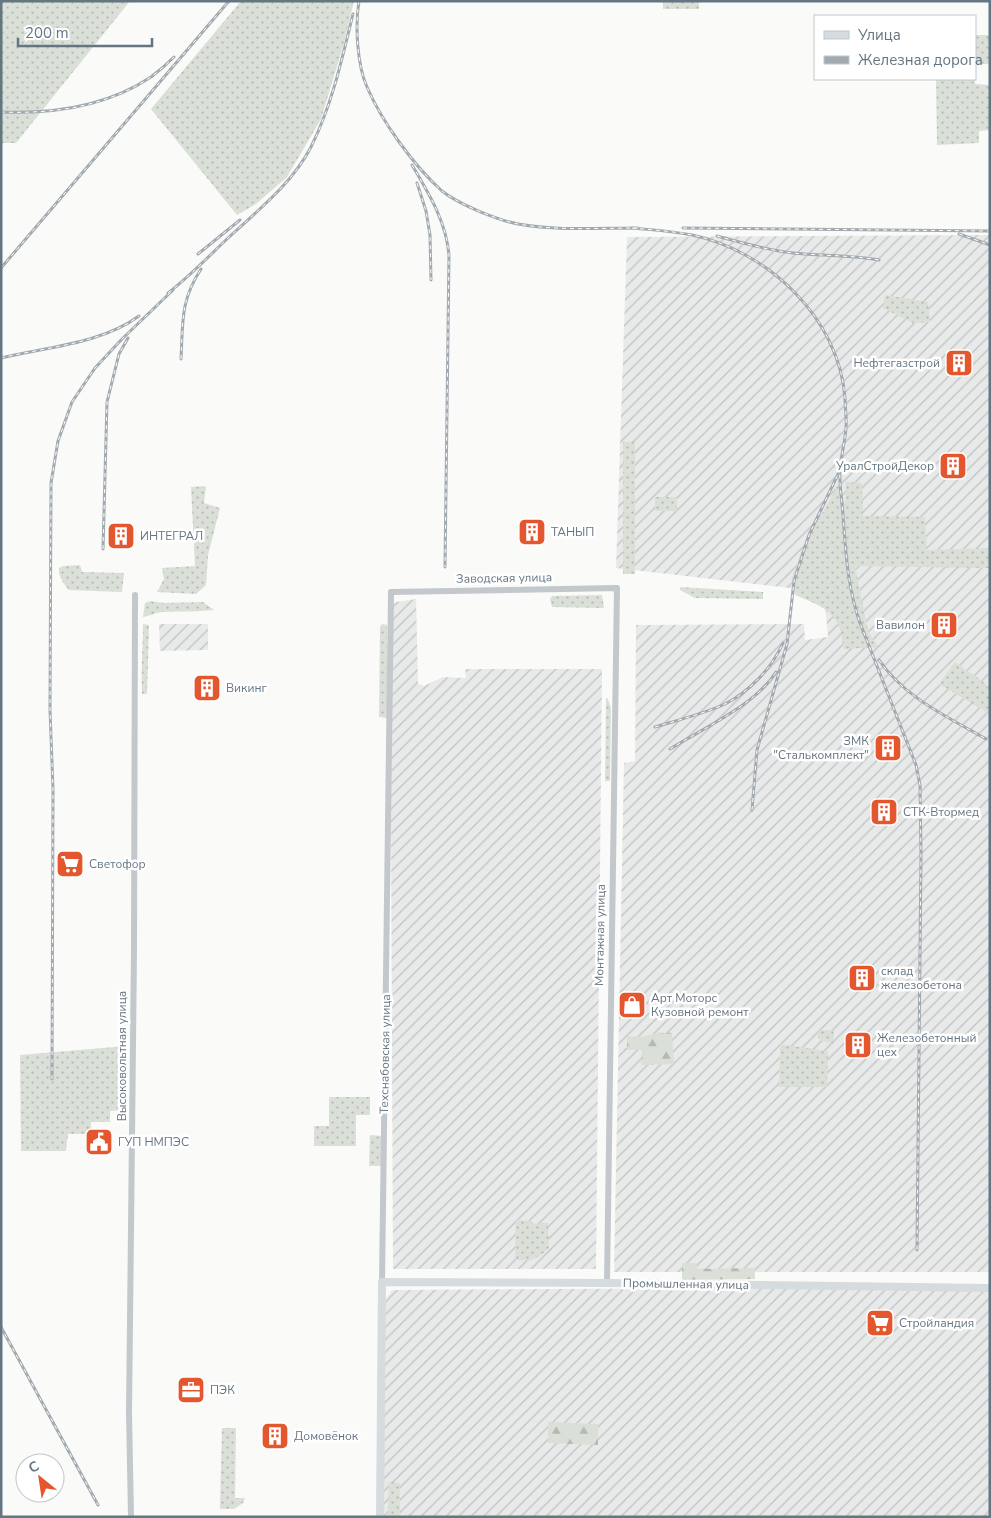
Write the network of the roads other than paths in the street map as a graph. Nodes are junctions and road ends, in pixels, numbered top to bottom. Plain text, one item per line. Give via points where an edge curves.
1 (617, 588) joint
2 (391, 592) joint
3 (136, 595) dead end
4 (382, 1282) junction
5 (606, 1283) junction
6 (990, 1288) edge
7 (130, 1517) edge
8 (380, 1517) edge

1 - 2 street, Заводская улица
1 - 5 street, Монтажная улица
2 - 4 street, Техснабовская улица
3 - 7 street, Высоковольтная улица
4 - 5 main road, Промышленная улица
4 - 8 main road, Техснабовская улица
5 - 6 main road, Промышленная улица

